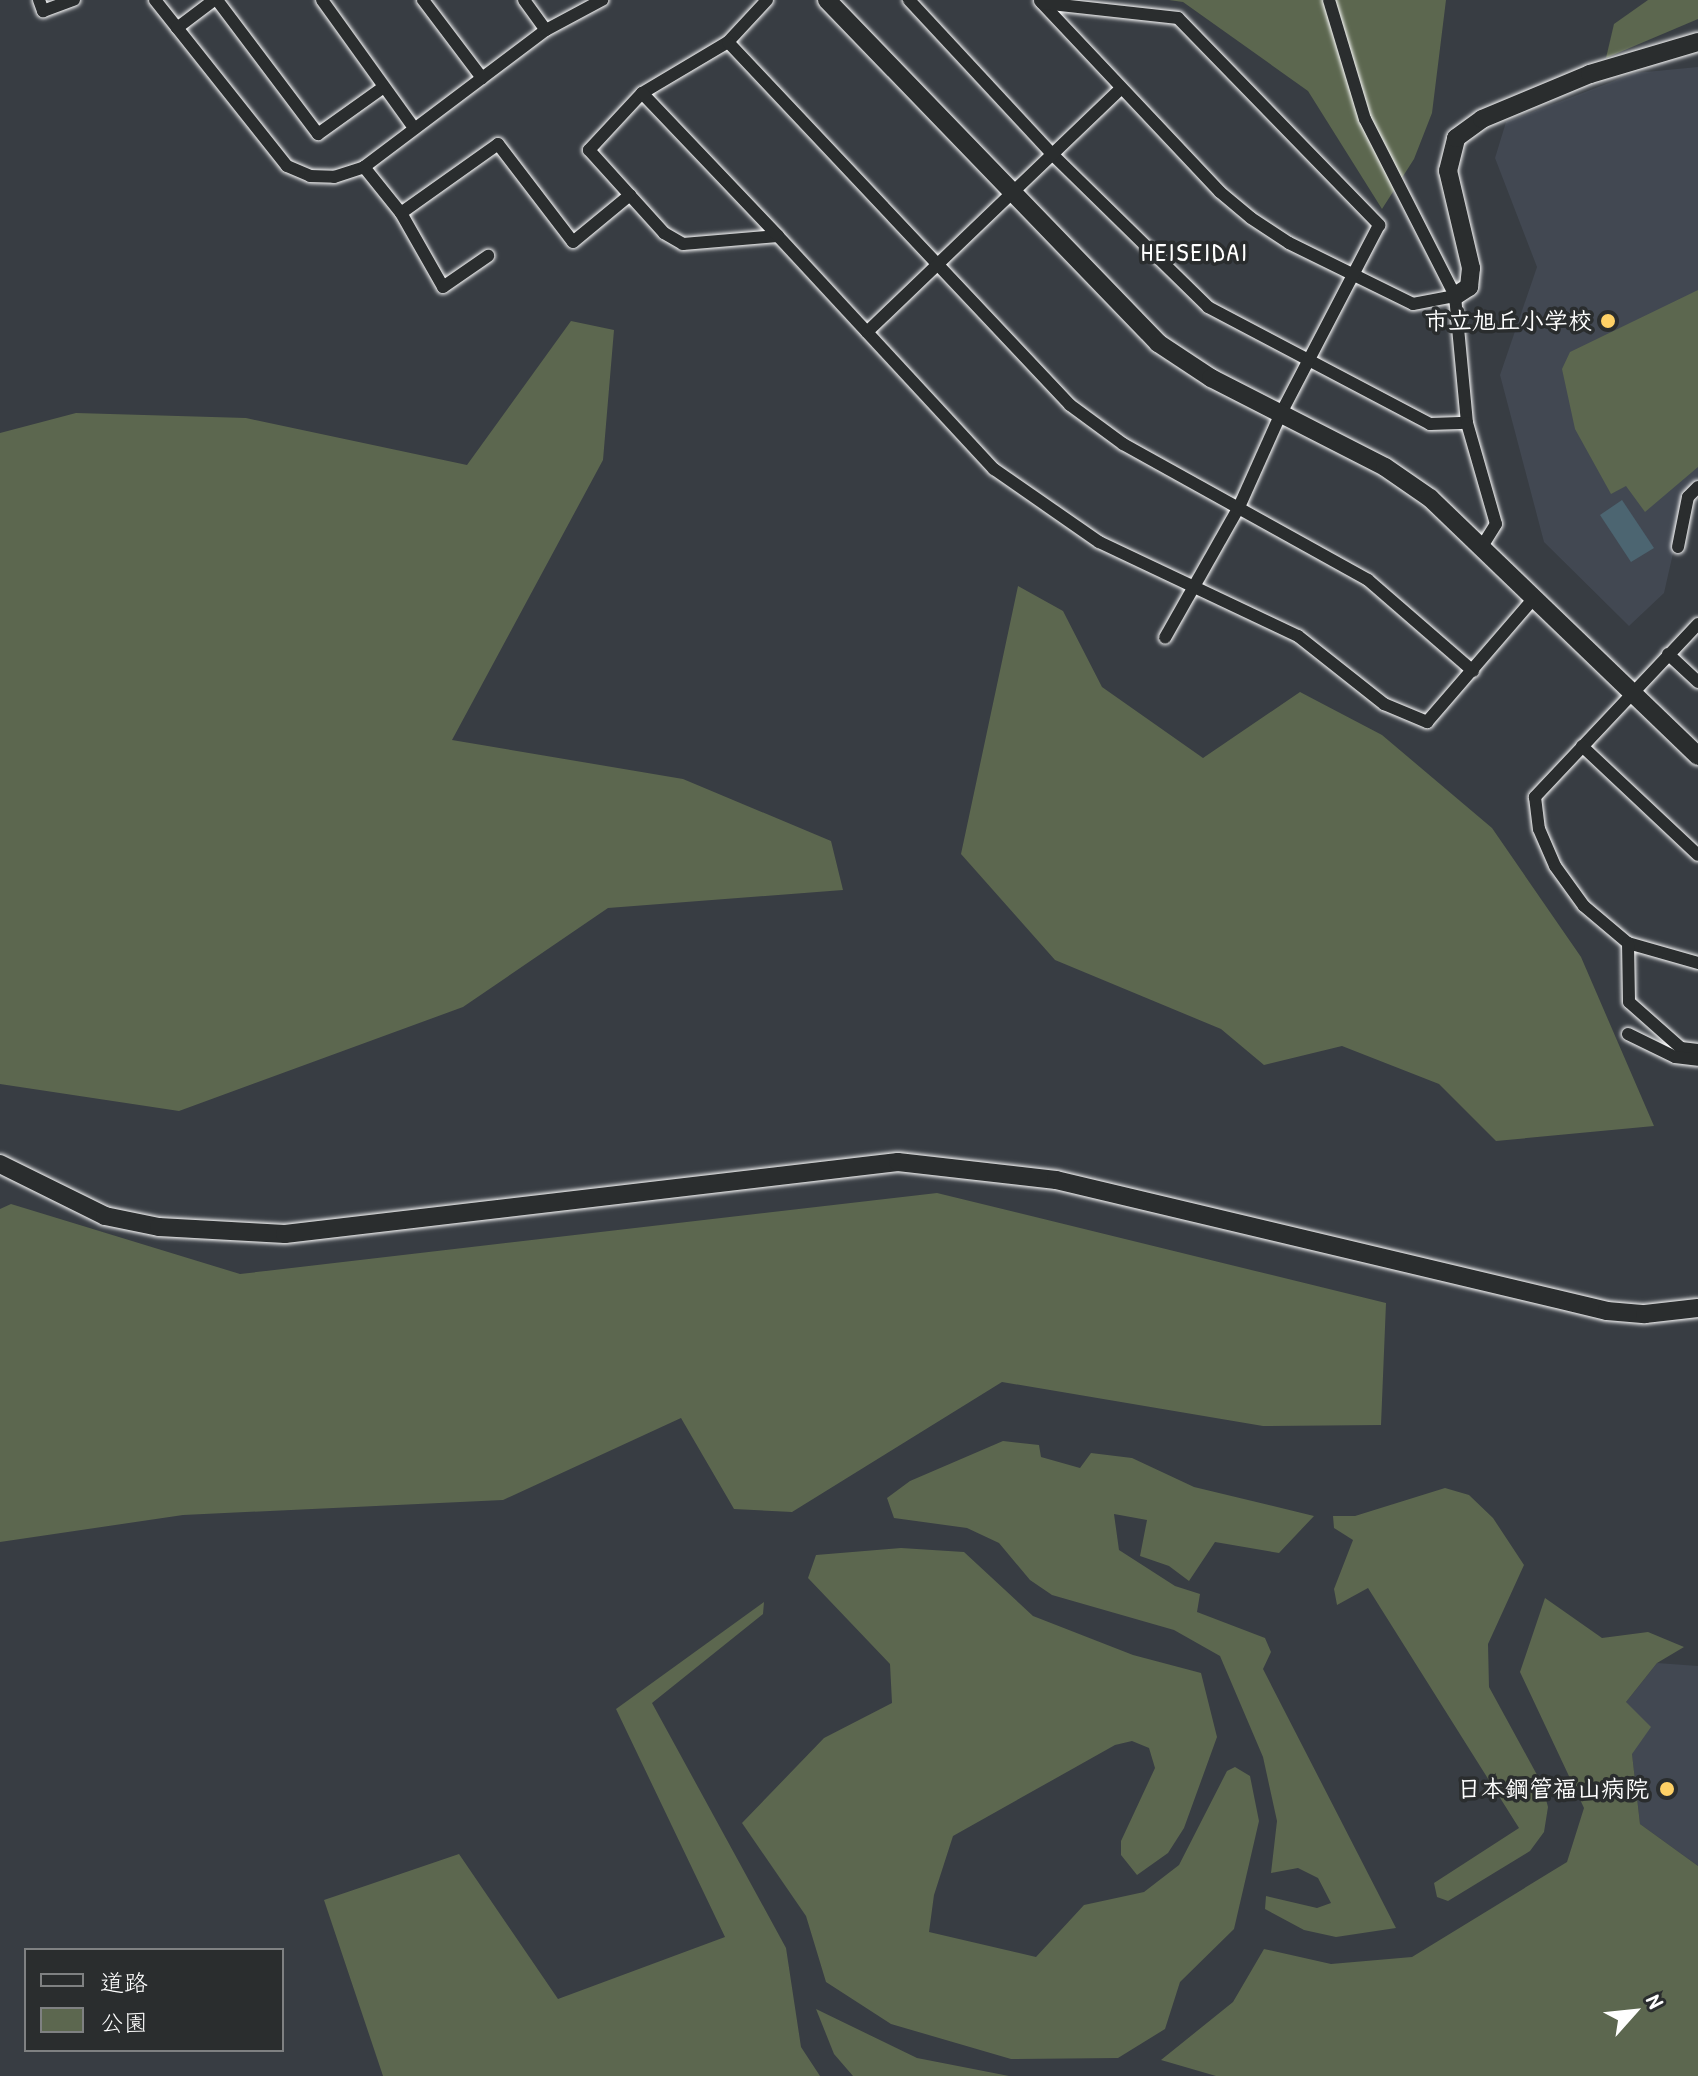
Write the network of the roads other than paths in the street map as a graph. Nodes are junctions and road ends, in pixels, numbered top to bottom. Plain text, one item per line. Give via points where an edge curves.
1 (39, 0) edge
2 (74, 0) edge
3 (155, 0) edge
4 (216, 0) edge
5 (322, 0) edge
6 (423, 0) edge
7 (524, 0) edge
8 (602, 0) edge
9 (767, 0) edge
10 (827, 0) edge
11 (909, 0) edge
12 (1329, 0) edge
13 (1041, 1) edge
14 (177, 28) junction
15 (546, 30) junction
16 (728, 42) junction
17 (1698, 42) edge
18 (482, 78) junction
19 (384, 87) junction
20 (1121, 88) junction
21 (642, 93) junction
22 (414, 128) junction
23 (1052, 154) junction
24 (364, 167) junction
25 (630, 195) junction
26 (1010, 195) junction
27 (401, 213) junction
28 (778, 236) junction
29 (488, 256) dead end
30 (939, 263) junction
31 (1352, 274) junction
32 (1455, 296) junction
33 (867, 332) junction
34 (1309, 358) junction
35 (1282, 411) junction
36 (1467, 423) junction
37 (1698, 487) edge
38 (1239, 507) junction
39 (1483, 545) junction
40 (1678, 547) dead end
41 (1194, 591) junction
42 (1534, 598) junction
43 (1698, 624) edge
44 (1165, 638) dead end
45 (1668, 654) junction
46 (1473, 671) junction
47 (1698, 682) edge
48 (1632, 692) junction
49 (1582, 746) junction
50 (1698, 756) edge
51 (1698, 855) edge
52 (1628, 943) junction
53 (1698, 963) edge
54 (1628, 1034) dead end
55 (1698, 1050) edge
56 (1698, 1060) edge
57 (0, 1164) edge
58 (1698, 1308) edge

1 - 2 street via 43,11
3 - 14 street
4 - 14 street
4 - 19 street via 318,134
5 - 19 street
6 - 18 street
7 - 15 street
8 - 15 street
9 - 16 street
10 - 26 street
11 - 23 street
12 - 32 street via 1365,119
13 - 20 street
13 - 31 street via 1178,18 1379,225
14 - 24 street via 287,166 310,176 334,177
15 - 18 street
16 - 21 street
16 - 30 street
17 - 32 street via 1590,74 1482,119 1456,138 1448,171 1471,268 1469,287
18 - 22 street
19 - 22 street
20 - 23 street
20 - 31 street via 1251,218
21 - 25 street via 589,150
21 - 28 street
22 - 24 street
23 - 26 street
23 - 34 street via 1208,307
24 - 27 street
25 - 27 street via 573,242 498,144
25 - 28 street via 664,233 683,244
26 - 30 street
26 - 35 street via 1158,343 1211,378
27 - 29 street via 443,287
28 - 33 street
30 - 33 street
30 - 38 street via 1070,405 1123,444
31 - 32 street via 1413,304
31 - 34 street
32 - 36 street
33 - 41 street via 994,469 1099,542
34 - 35 street
34 - 36 street via 1430,424
35 - 38 street
35 - 39 street via 1385,467
36 - 39 street via 1496,524
37 - 40 street via 1688,497
38 - 41 street
38 - 46 street via 1368,580
39 - 42 street
41 - 44 street
41 - 46 street via 1298,636 1384,704 1427,722
42 - 46 street
42 - 48 street
43 - 45 street
45 - 47 street
45 - 48 street
48 - 49 street
48 - 50 street
49 - 51 street
49 - 52 street via 1535,797 1539,829 1555,866 1584,906
52 - 53 street
52 - 55 street via 1629,1002 1681,1048
54 - 56 street via 1675,1057
57 - 58 street via 105,1216 159,1227 285,1234 898,1162 1056,1180 1607,1311 1645,1314

